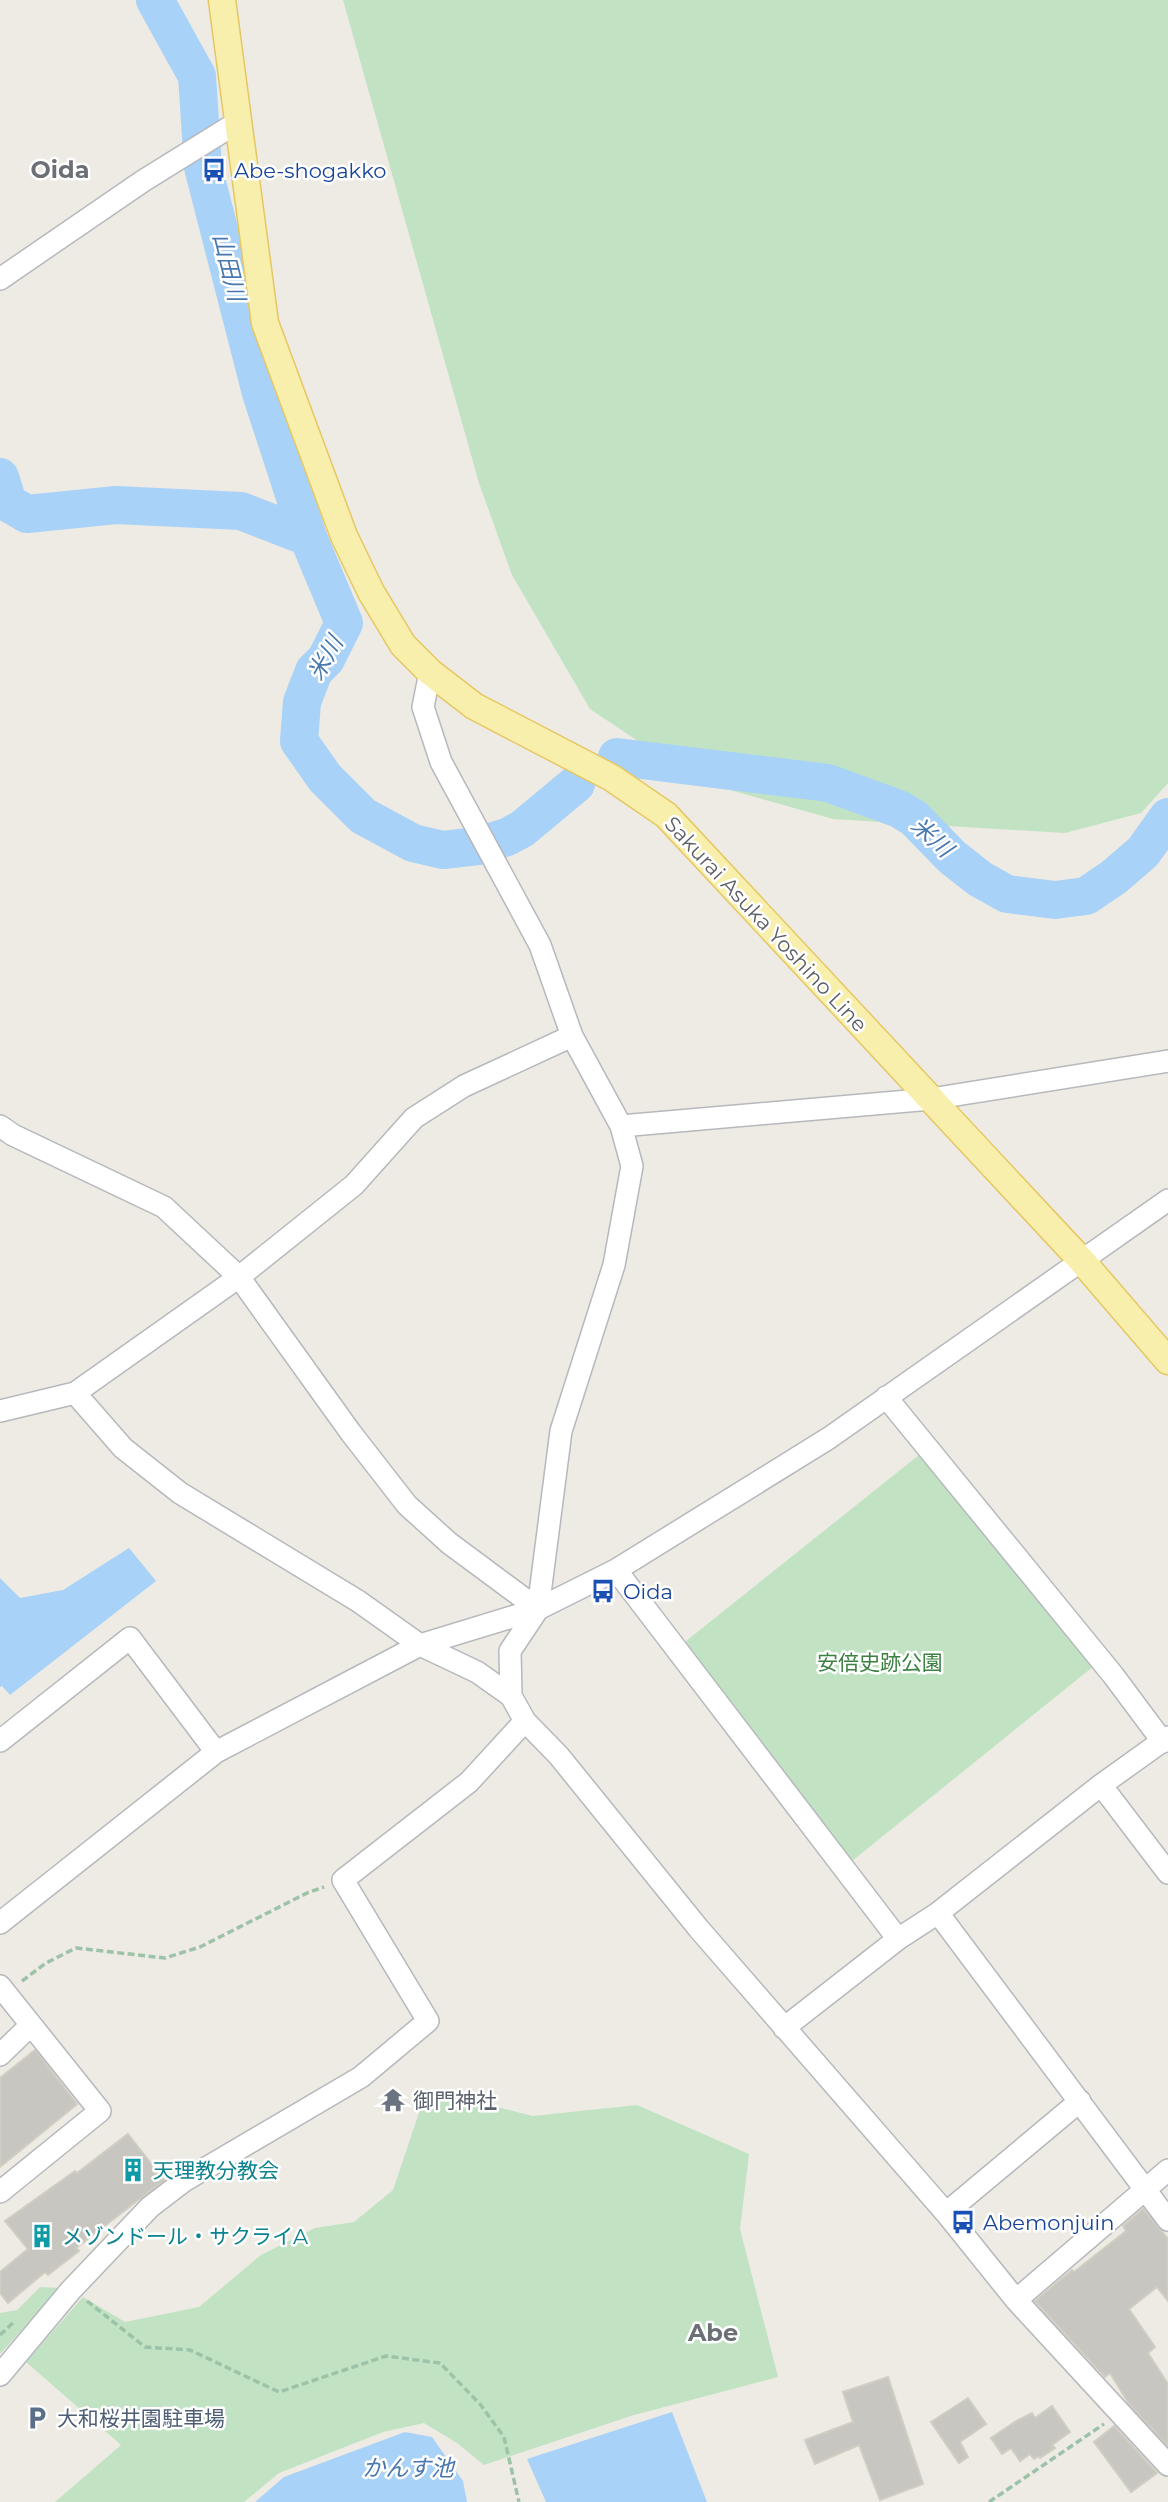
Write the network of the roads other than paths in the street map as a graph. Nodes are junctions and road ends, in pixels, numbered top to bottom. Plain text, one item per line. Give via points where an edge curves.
1 (222, 0) edge
2 (238, 122) junction
3 (0, 279) edge
4 (430, 672) junction
5 (572, 1036) junction
6 (1168, 1061) edge
7 (931, 1099) junction
8 (0, 1126) edge
9 (621, 1126) junction
10 (1168, 1200) edge
11 (1082, 1261) junction
12 (239, 1277) junction
13 (1168, 1361) edge
14 (75, 1393) junction
15 (886, 1396) junction
16 (0, 1411) edge
17 (616, 1570) junction
18 (537, 1609) junction
19 (420, 1645) junction
20 (511, 1696) junction
21 (525, 1721) junction
22 (1166, 1739) edge
23 (0, 1741) edge
24 (216, 1752) junction
25 (1101, 1785) junction
26 (1168, 1873) edge
27 (937, 1913) junction
28 (0, 1923) edge
29 (898, 1939) junction
30 (3, 1989) edge
31 (31, 2025) junction
32 (784, 2028) junction
33 (0, 2055) edge
34 (1080, 2101) junction
35 (1168, 2170) edge
36 (1145, 2188) junction
37 (0, 2192) edge
38 (946, 2213) junction
39 (1168, 2220) edge
40 (1016, 2300) junction
41 (0, 2375) edge
42 (1168, 2465) edge

1 - 2 main road, Sakurai Asuka Yoshino Line
2 - 3 street
2 - 4 main road, Sakurai Asuka Yoshino Line via 265,323 349,548 403,645
4 - 5 street via 423,706 442,762 540,945
4 - 7 main road, Sakurai Asuka Yoshino Line via 474,706 612,778 666,815
5 - 9 street
5 - 12 street via 464,1086 414,1118 354,1185
6 - 7 street
7 - 9 street
7 - 11 main road, Sakurai Asuka Yoshino Line
8 - 12 street via 164,1207
9 - 18 street via 632,1166 614,1265 561,1431
10 - 11 street
11 - 13 main road, Sakurai Asuka Yoshino Line
11 - 15 street
12 - 14 street
12 - 18 street via 407,1505
14 - 16 street
14 - 19 street via 123,1448 180,1493 358,1601
15 - 17 street via 829,1438
15 - 22 street
17 - 18 street
17 - 29 street
18 - 19 street
18 - 20 street via 510,1651
19 - 20 street via 477,1672
19 - 24 street
20 - 21 street
21 - 32 street
21 - 41 street via 469,1782 343,1880 428,2021 360,2077 184,2181 150,2207 71,2290
22 - 25 street
23 - 24 street via 130,1638
24 - 28 street
25 - 26 street
25 - 27 street
27 - 29 street
27 - 34 street
29 - 32 street
30 - 31 street
31 - 33 street
31 - 37 street via 100,2111
32 - 38 street
34 - 36 street
34 - 38 street
35 - 36 street
36 - 39 street
36 - 40 street
38 - 40 street
40 - 42 street

